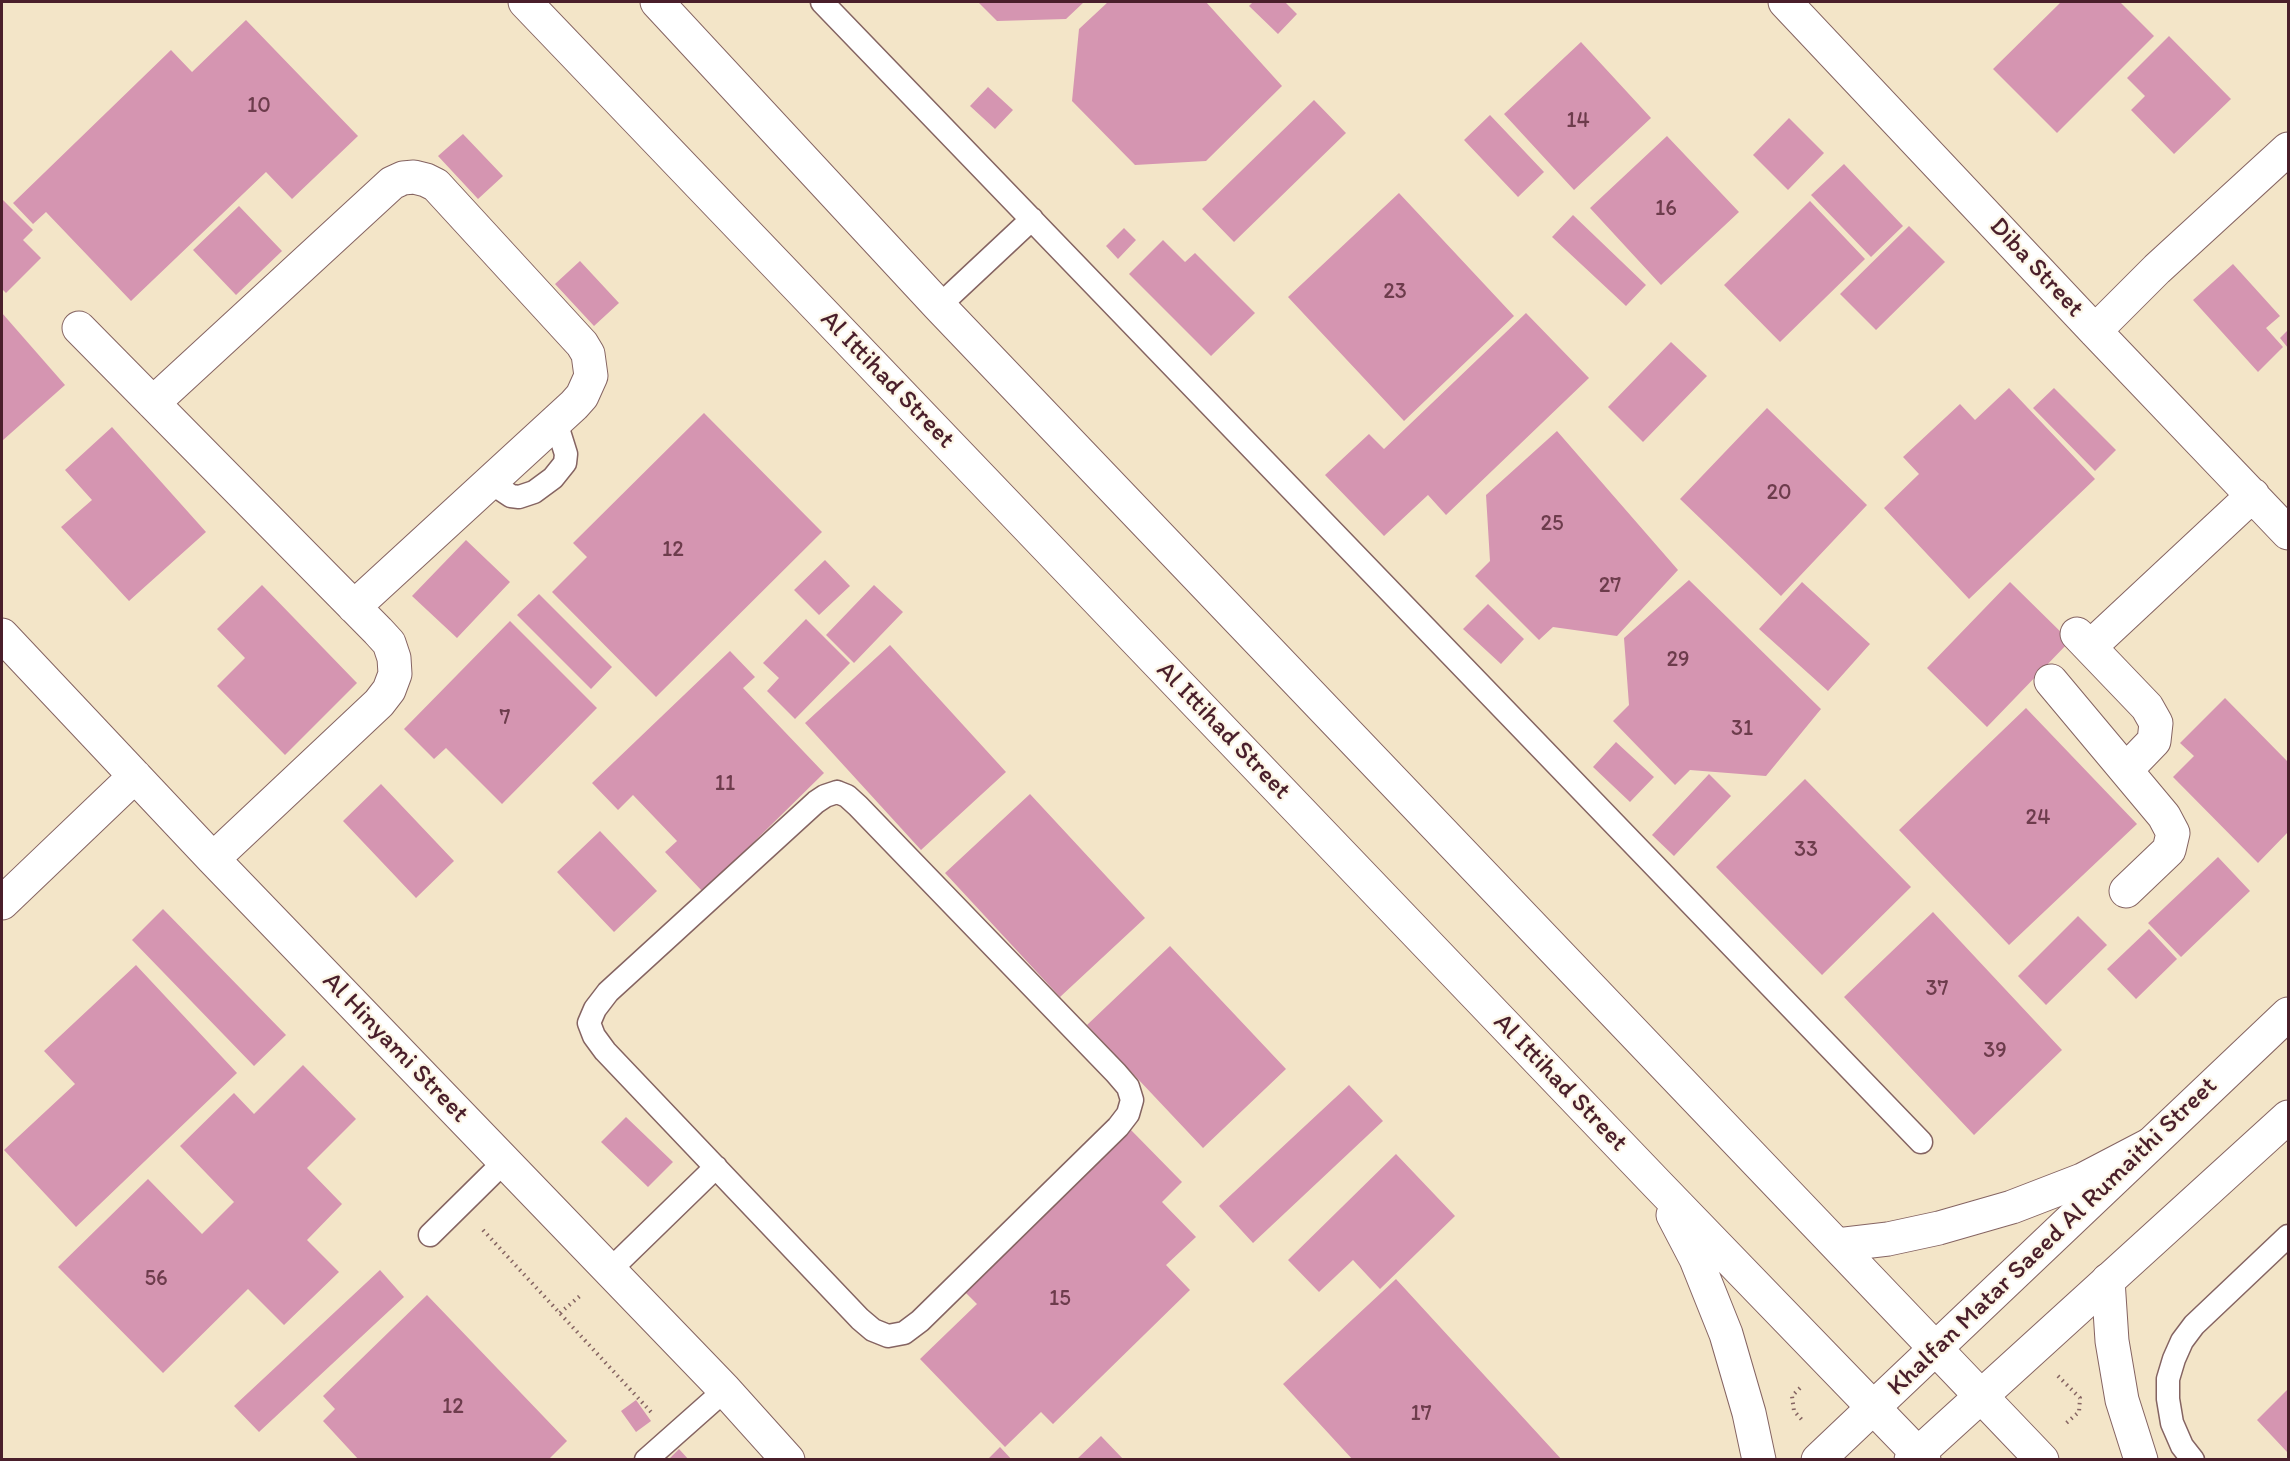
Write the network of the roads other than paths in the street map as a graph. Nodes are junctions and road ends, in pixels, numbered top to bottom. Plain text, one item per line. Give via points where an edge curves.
1 (525, 2) edge
2 (657, 2) edge
3 (822, 2) edge
4 (1789, 3) edge
5 (2289, 149) edge
6 (1032, 219) junction
7 (939, 306) junction
8 (79, 328) dead end
9 (2095, 331) junction
10 (153, 403) junction
11 (2253, 495) junction
12 (2289, 533) edge
13 (354, 607) junction
14 (2, 635) edge
15 (2051, 681) dead end
16 (2126, 770) junction
17 (135, 776) junction
18 (213, 859) junction
19 (2126, 891) dead end
20 (2, 903) edge
21 (2289, 1014) edge
22 (2289, 1117) edge
23 (1921, 1142) dead end
24 (2149, 1146) junction
25 (504, 1162) junction
26 (716, 1167) junction
27 (1659, 1186) junction
28 (430, 1235) dead end
29 (2289, 1236) edge
30 (1837, 1245) junction
31 (609, 1271) junction
32 (2108, 1280) junction
33 (1935, 1348) junction
34 (725, 1390) junction
35 (1981, 1396) junction
36 (1874, 1407) junction
37 (1918, 1457) edge
38 (646, 1460) edge
39 (788, 1460) edge
40 (1759, 1460) edge
41 (1818, 1460) edge
42 (2042, 1460) edge
43 (2141, 1460) edge
44 (2193, 1460) edge

1 - 27 street, Al Ittihad Street
2 - 7 street
3 - 6 lane
4 - 9 street, Diba Street
5 - 9 street
6 - 7 lane
6 - 23 lane
7 - 30 street
8 - 10 street
9 - 11 street, Diba Street
10 - 13 street
10 - 13 street via 392,183 414,177 436,185 582,344 588,354 591,376 582,396 556,422
11 - 12 street, Diba Street
11 - 16 street via 2084,640 2147,707 2156,723 2154,741
13 - 18 street via 389,643 394,658 389,690
14 - 17 street, Al Hinyami Street
15 - 16 street
16 - 19 street via 2173,833 2169,850
17 - 18 street, Al Hinyami Street
17 - 20 street
18 - 25 street, Al Hinyami Street
21 - 24 street, Khalfan Matar Saeed Al Rumaithi Street
22 - 32 street
24 - 30 street via 2082,1180 2012,1208 1888,1239
24 - 33 street, Khalfan Matar Saeed Al Rumaithi Street
25 - 28 lane
25 - 31 street, Al Hinyami Street
26 - 26 lane via 860,1319 888,1336 904,1333 929,1313 1118,1127 1132,1100 1128,1087 1116,1073 858,806 837,792 816,802 608,992 590,1023 605,1051
26 - 31 lane
27 - 36 street, Al Ittihad Street
27 - 40 street via 1696,1259 1726,1334
29 - 44 lane via 2194,1325 2174,1359 2168,1379 2172,1423
30 - 33 street
31 - 34 street, Al Hinyami Street
32 - 35 street
32 - 43 street via 2112,1341 2122,1400
33 - 35 street
33 - 36 street, Khalfan Matar Saeed Al Rumaithi Street
34 - 38 lane
34 - 39 street, Al Hinyami Street
35 - 37 street
35 - 42 street
36 - 37 street, Al Ittihad Street
36 - 41 street, Khalfan Matar Saeed Al Rumaithi Street

